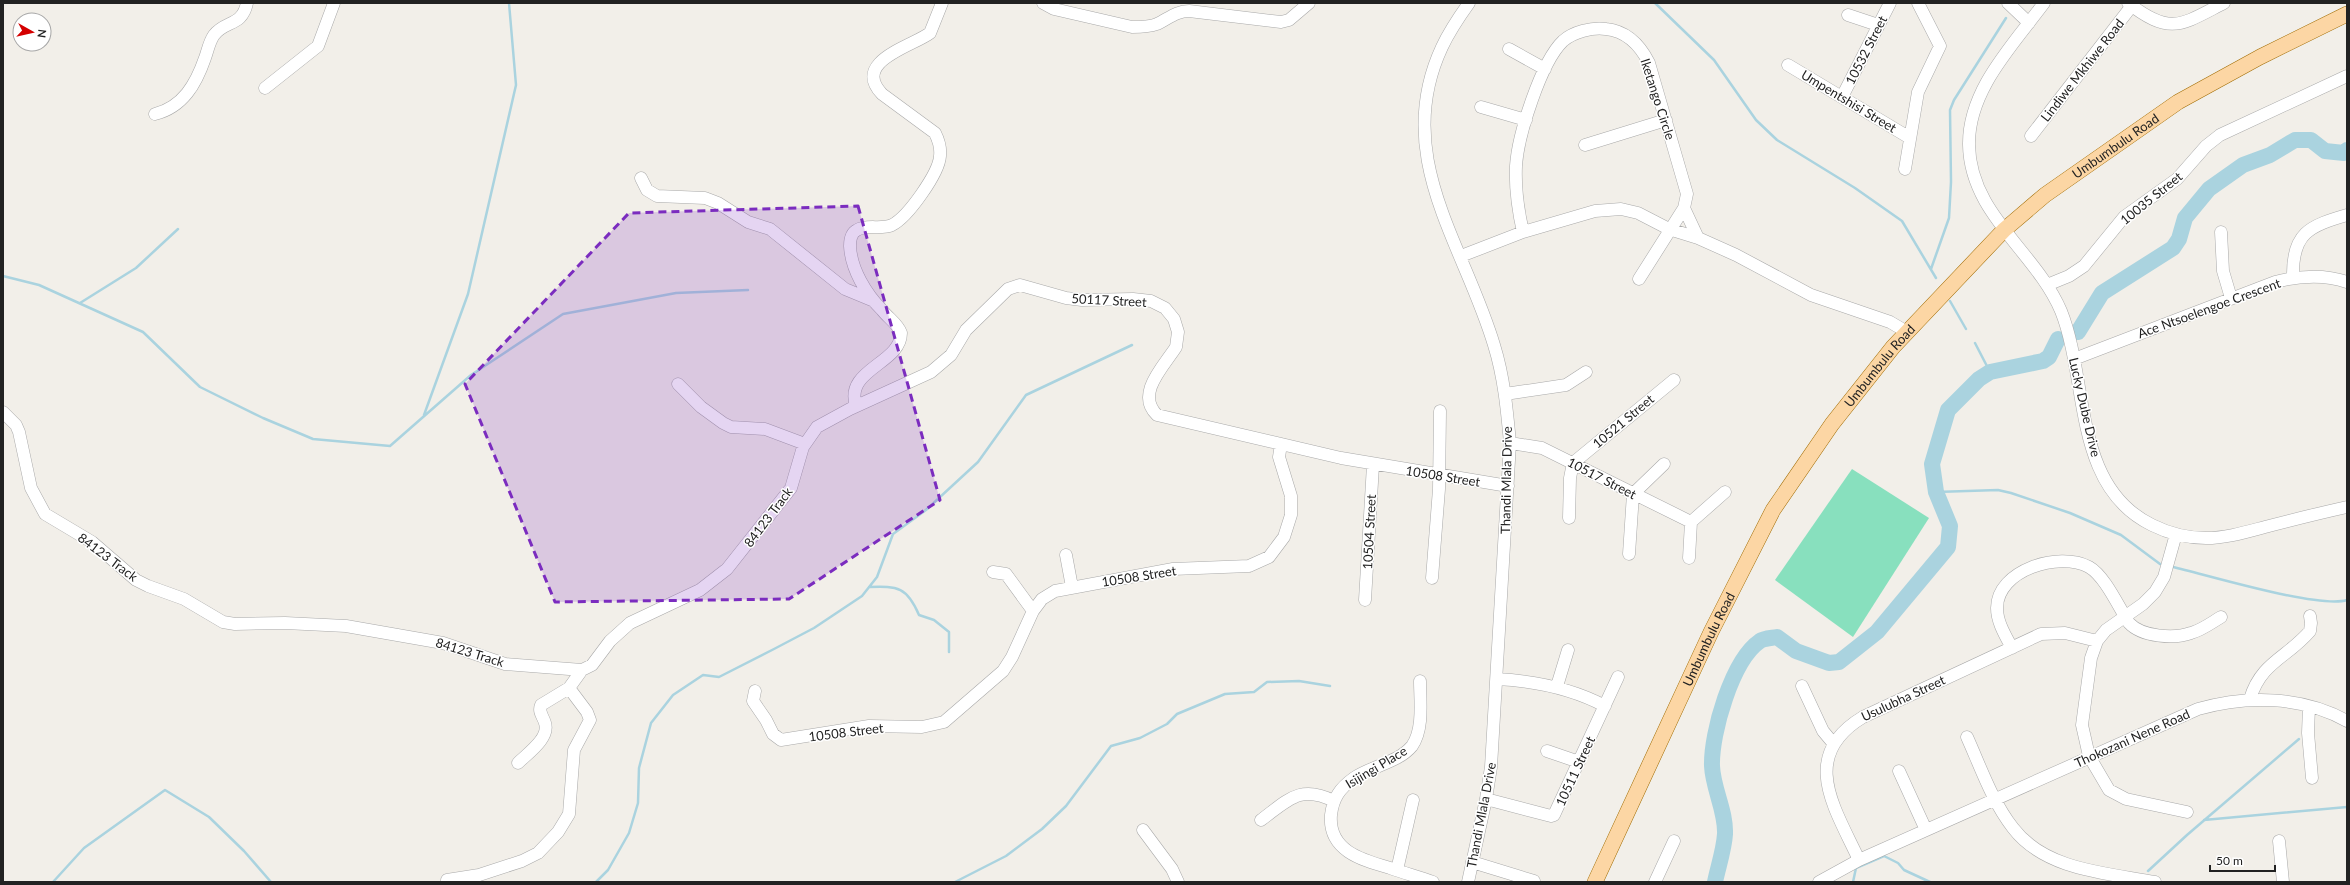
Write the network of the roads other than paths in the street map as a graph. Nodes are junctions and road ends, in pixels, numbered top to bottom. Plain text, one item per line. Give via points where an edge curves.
1 (247, 3) edge
2 (334, 3) edge
3 (942, 3) edge
4 (1043, 3) edge
5 (1309, 3) edge
6 (1469, 3) edge
7 (1890, 3) edge
8 (1918, 3) edge
9 (2008, 3) edge
10 (2044, 3) edge
11 (2224, 3) edge
12 (2131, 4) edge
13 (2347, 14) edge
14 (1848, 15) dead end
15 (2029, 23) junction
16 (1878, 25) junction
17 (1509, 49) dead end
18 (1788, 65) dead end
19 (1545, 69) junction
20 (2347, 76) edge
21 (265, 88) dead end
22 (1842, 97) junction
23 (1481, 107) dead end
24 (155, 114) dead end
25 (1526, 120) junction
26 (1666, 120) junction
27 (2031, 136) dead end
28 (1910, 138) junction
29 (1585, 145) dead end
30 (1905, 169) dead end
31 (641, 178) dead end
32 (1684, 208) junction
33 (2347, 215) edge
34 (1669, 229) junction
35 (2004, 230) junction
36 (1523, 232) junction
37 (2221, 232) dead end
38 (1698, 238) junction
39 (1461, 256) junction
40 (2293, 277) junction
41 (1639, 279) dead end
42 (2347, 282) edge
43 (2047, 285) junction
44 (2231, 298) junction
45 (874, 301) junction
46 (1907, 332) junction
47 (2074, 359) junction
48 (1586, 372) dead end
49 (916, 380) joint
50 (1674, 380) dead end
51 (678, 384) dead end
52 (1505, 394) junction
53 (856, 406) junction
54 (1440, 411) dead end
55 (3, 412) edge
56 (1510, 443) junction
57 (804, 444) junction
58 (1282, 444) junction
59 (1573, 463) junction
60 (1373, 464) junction
61 (1664, 464) dead end
62 (1439, 475) junction
63 (1508, 486) junction
64 (1725, 492) dead end
65 (1633, 494) junction
66 (2347, 507) edge
67 (1569, 518) dead end
68 (1691, 522) junction
69 (2176, 534) junction
70 (1066, 554) dead end
71 (1629, 554) dead end
72 (1689, 558) dead end
73 (993, 572) dead end
74 (1432, 578) dead end
75 (1072, 587) junction
76 (1365, 600) dead end
77 (1033, 611) junction
78 (2310, 616) dead end
79 (2125, 617) junction
80 (2221, 617) dead end
81 (2097, 641) junction
82 (2012, 648) junction
83 (1568, 650) dead end
84 (582, 670) junction
85 (1618, 677) dead end
86 (1497, 679) junction
87 (1420, 680) dead end
88 (1558, 686) junction
89 (1802, 686) dead end
90 (569, 688) junction
91 (755, 691) dead end
92 (2250, 699) junction
93 (1606, 706) junction
94 (2309, 706) junction
95 (2346, 717) edge
96 (1967, 737) dead end
97 (1833, 743) junction
98 (1547, 751) dead end
99 (2089, 756) junction
100 (1579, 762) junction
101 (518, 763) dead end
102 (1899, 770) dead end
103 (2312, 778) dead end
104 (1995, 798) junction
105 (1486, 799) junction
106 (1413, 800) dead end
107 (1334, 801) junction
108 (2187, 812) dead end
109 (1261, 820) dead end
110 (1143, 830) dead end
111 (1926, 830) junction
112 (1674, 841) dead end
113 (2279, 841) dead end
114 (1859, 860) junction
115 (1472, 862) junction
116 (1399, 875) edge
117 (447, 880) dead end
118 (1534, 880) dead end
119 (1178, 882) edge
120 (1433, 882) edge
121 (1468, 882) edge
122 (1595, 882) edge
123 (1655, 882) edge
124 (1819, 882) edge
125 (2155, 882) edge
126 (2283, 882) edge

1 - 24 street via 242,18 215,33 199,74 182,100 174,108
2 - 21 street via 318,46
3 - 45 street via 930,33 898,49 877,66 875,81 878,89 935,133 941,150 938,167 931,179 899,220 885,227 859,229 852,235 850,247 855,268
4 - 5 street via 1054,9 1132,27 1142,27 1157,24 1181,11 1282,22 1289,20
6 - 39 street, Thandi Mlala Drive via 1448,35 1437,60 1428,88 1424,125 1426,157 1434,188
7 - 16 street, 10532 Street
8 - 28 street via 1940,46 1918,92
9 - 15 street
10 - 15 street
11 - 12 street via 2188,21 2167,25 2153,20
12 - 27 street, Lindiwe Mkhiwe Road
13 - 35 main road, Umbumbulu Road via 2247,64 2172,106 2045,195
14 - 16 street
15 - 35 street via 1980,94 1969,130 1973,173 1985,201
16 - 22 street, 10532 Street
17 - 19 street
18 - 22 street, Umpentshisi Street
19 - 25 street, Iketango Circle
19 - 26 street, Iketango Circle via 1557,48 1571,36 1601,28 1617,32 1633,41 1644,54
20 - 43 street, 10035 Street via 2220,135 2206,146 2177,179 2124,217 2084,266 2069,276
22 - 28 street, Umpentshisi Street
23 - 25 street
25 - 36 street, Iketango Circle via 1516,176 1518,209
26 - 29 street
26 - 32 street, Iketango Circle via 1686,187 1687,200
28 - 30 street
31 - 45 street via 647,190 657,196 705,198 748,222 770,229 845,289
32 - 34 street, Iketango Circle
32 - 38 street
33 - 40 street via 2318,224 2304,233 2295,250
34 - 36 street via 1638,212 1613,208
34 - 38 street
34 - 41 street, Iketango Circle
35 - 43 street, Lucky Dube Drive
35 - 46 main road, Umbumbulu Road
36 - 39 street
37 - 44 street via 2223,271
38 - 46 street via 1736,255 1802,291 1890,322
39 - 52 street, Thandi Mlala Drive via 1494,344
40 - 42 street, Ace Ntsoelengoe Crescent
40 - 44 street, Ace Ntsoelengoe Crescent
43 - 47 street, Lucky Dube Drive via 2061,312
44 - 47 street, Ace Ntsoelengoe Crescent
45 - 53 street via 900,328 901,338 894,350 856,385 853,397
46 - 122 main road, Umbumbulu Road via 1869,375 1832,424 1774,510 1711,632
47 - 69 street, Lucky Dube Drive via 2088,434 2106,481 2135,514 2149,524
48 - 52 street via 1566,385
49 - 53 street, 84123 Track
49 - 58 street, 50117 Street via 951,356 966,330 1001,294 1014,286 1082,300 1142,299 1165,308 1174,319 1178,332 1176,347 1154,380 1148,394 1149,406 1153,411 1162,417
50 - 59 street, 10521 Street
51 - 57 street via 723,424 731,427 765,429
52 - 56 street, Thandi Mlala Drive
53 - 57 street, 84123 Track via 817,427
54 - 62 street
55 - 84 street, 84123 Track via 16,425 31,488 45,514 92,542 136,580 184,599 216,618 235,624 346,626 443,643 505,664
56 - 59 street, 10517 Street via 1542,448
56 - 63 street, Thandi Mlala Drive
57 - 84 street, 84123 Track via 791,488 727,569 700,590 630,623 610,641 592,665
58 - 60 street, 10508 Street
58 - 75 street, 10508 Street via 1279,457 1291,496 1291,515 1284,537 1269,557 1249,566 1173,569
59 - 65 street, 10517 Street
59 - 67 street
60 - 62 street, 10508 Street
60 - 76 street, 10504 Street
61 - 65 street
62 - 63 street, 10508 Street
62 - 74 street
63 - 86 street, Thandi Mlala Drive
64 - 68 street
65 - 68 street, 10517 Street
65 - 71 street
66 - 69 street, Lucky Dube Drive via 2218,537
68 - 72 street
69 - 79 street via 2159,586 2150,599
70 - 75 street
73 - 77 street via 1006,574
75 - 77 street, 10508 Street via 1048,595
77 - 91 street, 10508 Street via 1012,657 1002,671 951,717 937,725 912,728 869,726 781,740 773,734 753,701
78 - 92 street via 2310,631 2265,669 2255,683
79 - 80 street via 2137,630 2180,636 2198,630
79 - 81 street via 2106,630
79 - 82 street via 2095,572 2084,565 2069,561 2047,562 2010,581 1999,597 1998,615
81 - 82 street, Usulubha Street via 2056,632 2041,634
81 - 99 street via 2091,658 2083,718 2083,734
82 - 97 street, Usulubha Street via 1862,717 1844,730
83 - 88 street
84 - 90 street
85 - 93 street, 10511 Street
86 - 88 street
86 - 105 street, Thandi Mlala Drive
87 - 107 street, Isijingi Place via 1419,722 1412,746 1355,776 1338,791
88 - 93 street
89 - 97 street via 1823,731
90 - 101 street via 541,705 540,711 546,725 545,734
90 - 117 street via 590,720 574,750 571,800 566,821 538,853 522,861 479,875
92 - 94 street, Thokozani Nene Road via 2284,701
92 - 99 street, Thokozani Nene Road via 2228,701 2198,709
93 - 100 street, 10511 Street
94 - 95 street, Thokozani Nene Road
94 - 103 street via 2308,733
96 - 104 street
97 - 114 street, Usulubha Street via 1827,766 1828,786
98 - 100 street
99 - 104 street, Thokozani Nene Road
99 - 108 street via 2104,784 2117,796
100 - 105 street, 10511 Street via 1553,816
102 - 111 street
104 - 111 street, Thokozani Nene Road
104 - 125 street via 2013,828 2040,853 2064,863
105 - 115 street, Thandi Mlala Drive
106 - 116 street
107 - 109 street via 1315,793 1302,793
107 - 116 street, Isijingi Place via 1331,825 1341,846 1360,859
110 - 119 street via 1172,868
111 - 114 street, Thokozani Nene Road
112 - 123 street
113 - 126 street
114 - 124 street, Thokozani Nene Road
115 - 118 street
115 - 121 street, Thandi Mlala Drive
116 - 120 street, Isijingi Place

